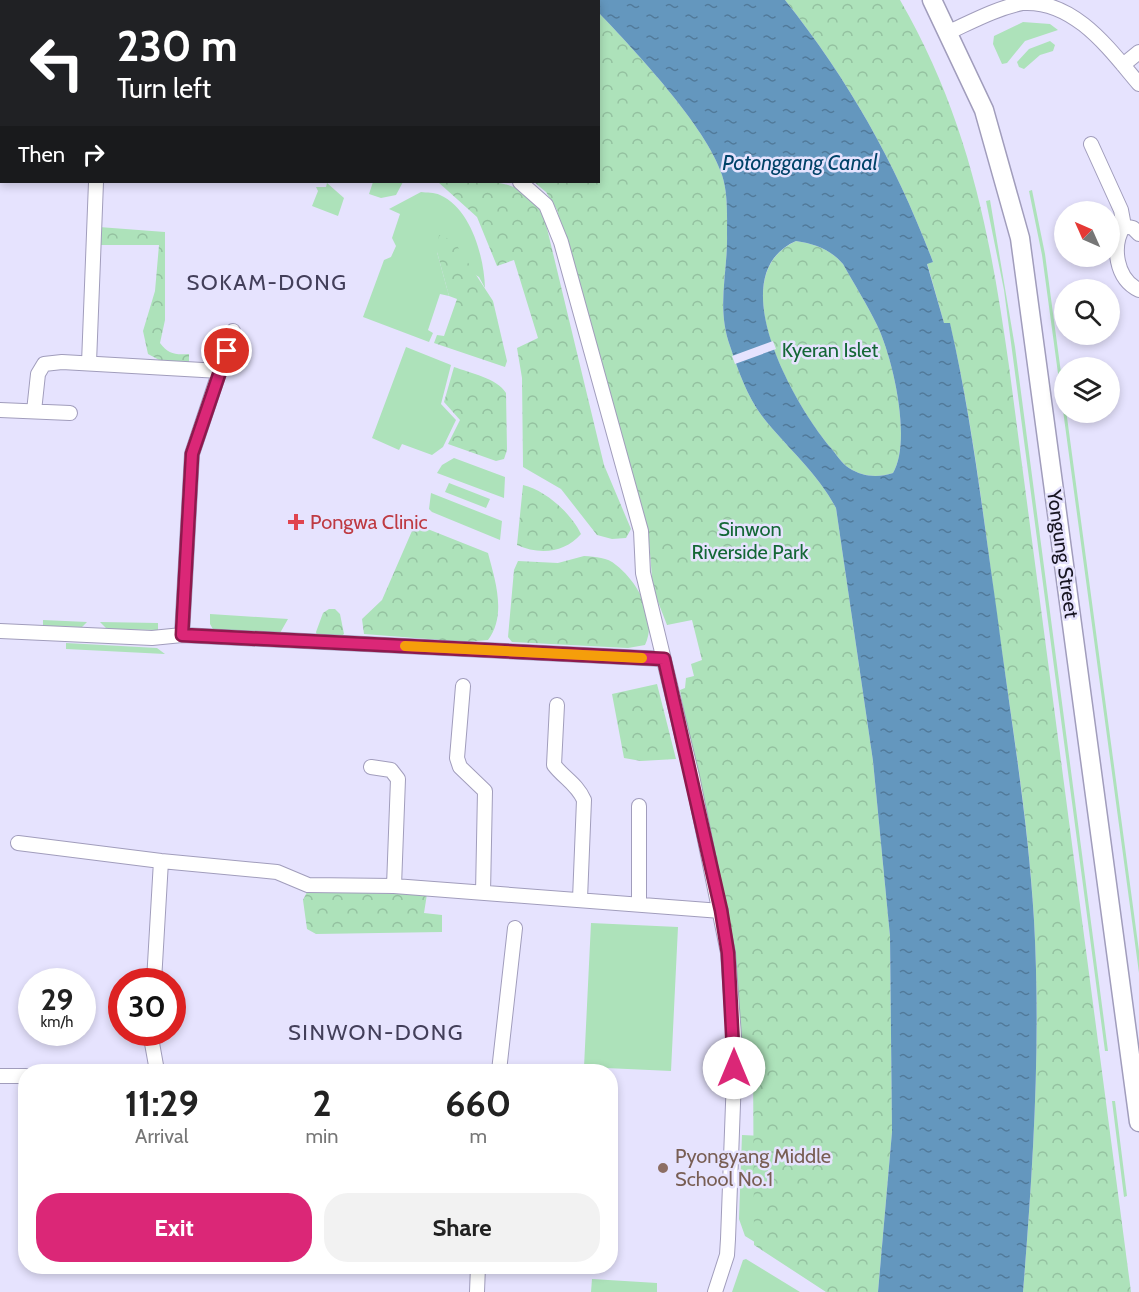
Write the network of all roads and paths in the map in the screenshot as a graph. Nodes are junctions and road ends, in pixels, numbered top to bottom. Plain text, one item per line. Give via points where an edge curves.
1 (932, 0) edge
2 (949, 32) junction
3 (1139, 52) edge
4 (1123, 65) junction
5 (1139, 84) edge
6 (1091, 144) dead end
7 (96, 183) edge
8 (521, 183) edge
9 (1124, 226) junction
10 (1139, 234) edge
11 (1139, 290) edge
12 (233, 331) dead end
13 (88, 363) junction
14 (220, 371) junction
15 (0, 410) edge
16 (34, 411) junction
17 (70, 412) dead end
18 (0, 631) edge
19 (182, 635) junction
20 (664, 659) junction
21 (463, 686) dead end
22 (557, 705) dead end
23 (371, 767) dead end
24 (639, 806) dead end
25 (18, 843) dead end
26 (161, 861) junction
27 (394, 885) junction
28 (483, 893) junction
29 (580, 899) junction
30 (639, 904) junction
31 (721, 910) junction
32 (515, 928) dead end
33 (155, 968) edge
34 (153, 1046) edge
35 (156, 1064) edge
36 (502, 1064) edge
37 (0, 1076) edge
38 (18, 1076) edge
39 (1139, 1122) edge
40 (478, 1274) edge
41 (477, 1292) edge
42 (715, 1292) edge

1 - 2 main road, Yongung Street
2 - 4 street via 999,10 1041,2 1075,13
2 - 39 main road, Yongung Street via 984,110 1020,238
3 - 4 street
4 - 5 street
6 - 9 street via 1121,210
7 - 13 street
8 - 20 street via 546,205 561,242 641,531 643,573
9 - 10 street
9 - 11 street via 1119,233 1118,261 1123,276
12 - 14 street
13 - 14 street
13 - 16 street via 44,364 38,374
14 - 19 street via 192,454
15 - 16 street
16 - 17 street
18 - 19 street via 152,638
19 - 20 street
20 - 31 street
21 - 28 street via 457,758 460,767 485,791
22 - 29 street via 554,765 578,787 584,800
23 - 27 street via 391,770 398,779
24 - 30 street
25 - 26 street
26 - 27 street via 278,872 308,885
26 - 33 street
27 - 28 street
28 - 29 street
29 - 30 street
30 - 31 street
31 - 42 street via 735,1050 726,1255
32 - 36 street
34 - 35 street
37 - 38 street
40 - 41 street

